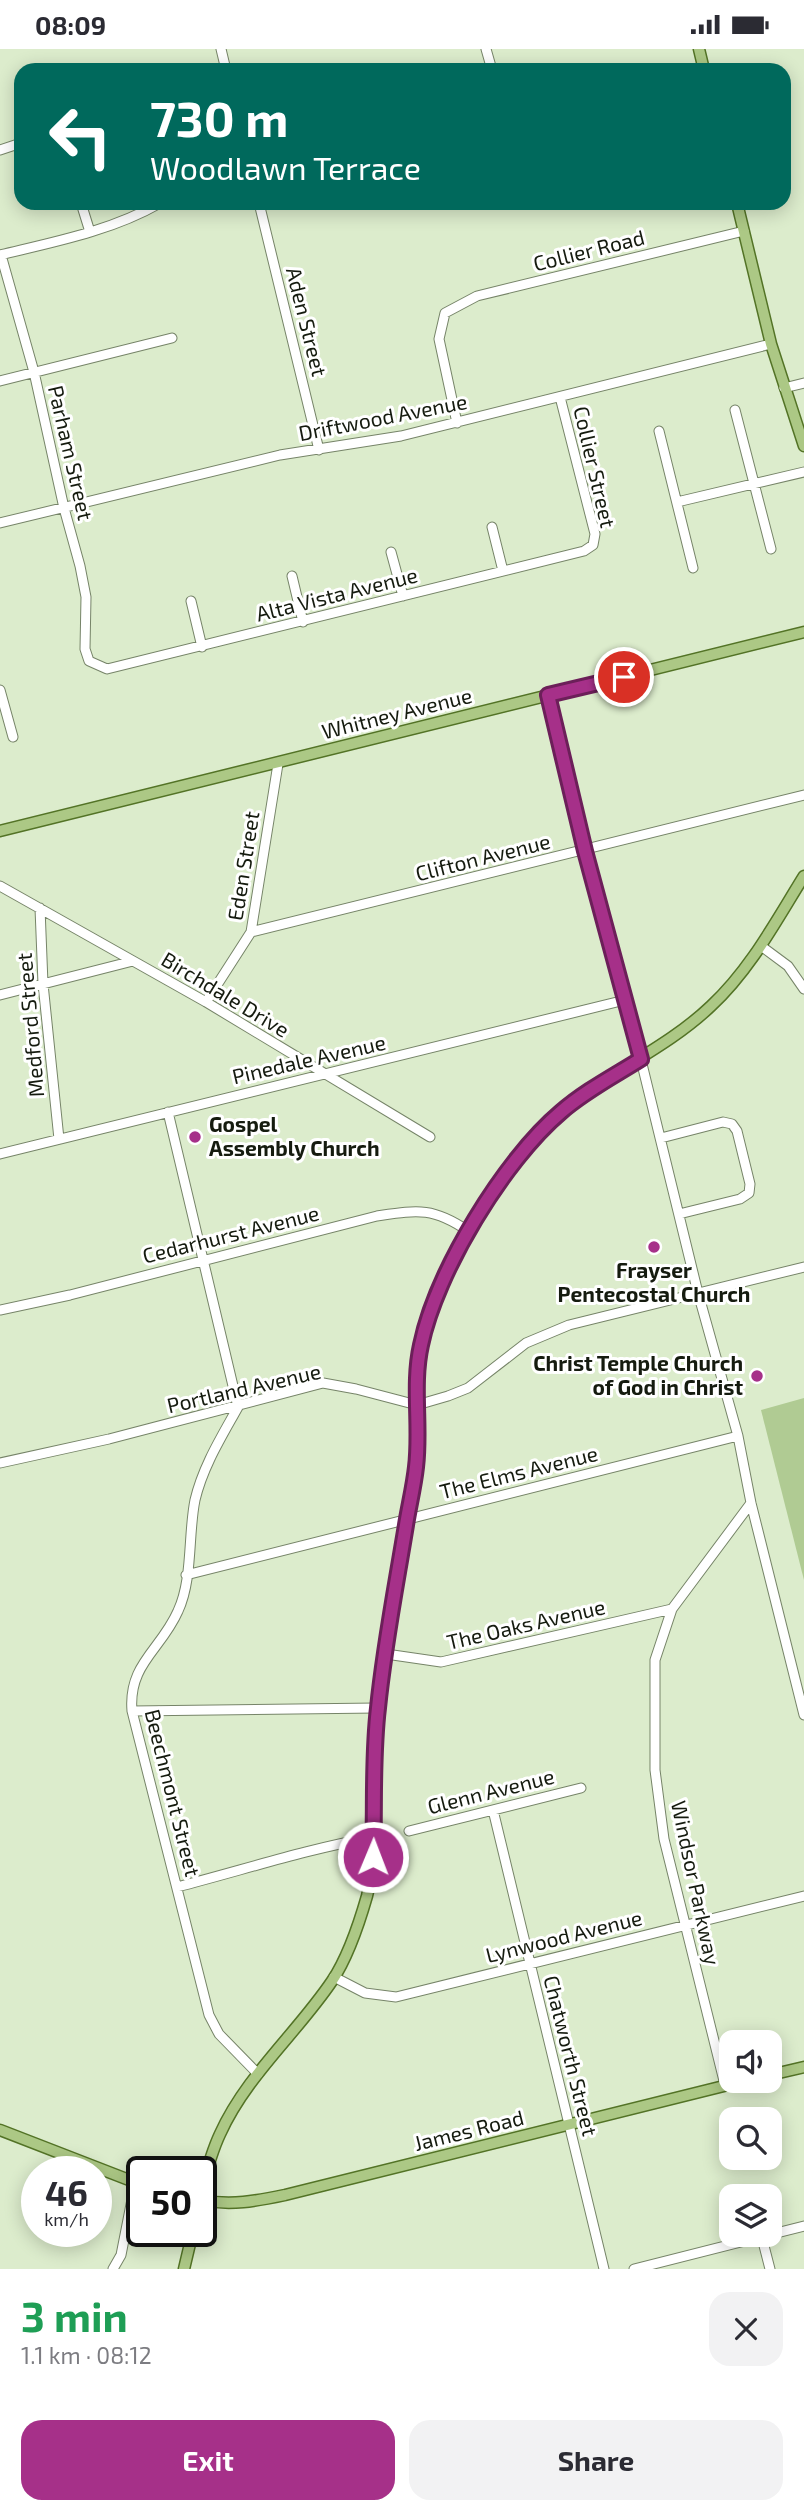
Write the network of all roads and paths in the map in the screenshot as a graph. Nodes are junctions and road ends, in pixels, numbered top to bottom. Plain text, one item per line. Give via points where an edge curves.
1 (83, 210) edge
2 (148, 210) edge
3 (262, 210) edge
4 (739, 210) edge
5 (744, 231) junction
6 (90, 232) junction
7 (0, 255) edge
8 (172, 338) dead end
9 (771, 344) junction
10 (34, 372) junction
11 (0, 381) edge
12 (804, 383) edge
13 (784, 388) junction
14 (560, 397) junction
15 (735, 410) dead end
16 (457, 423) junction
17 (659, 431) dead end
18 (804, 446) edge
19 (319, 450) junction
20 (804, 472) edge
21 (754, 484) junction
22 (677, 502) junction
23 (64, 508) junction
24 (0, 523) edge
25 (492, 527) dead end
26 (593, 545) joint
27 (771, 549) dead end
28 (391, 552) dead end
29 (693, 568) dead end
30 (503, 571) junction
31 (292, 576) dead end
32 (403, 596) junction
33 (191, 600) dead end
34 (303, 621) junction
35 (804, 632) edge
36 (202, 647) junction
37 (89, 661) joint
38 (0, 690) edge
39 (548, 695) junction
40 (13, 737) dead end
41 (278, 764) junction
42 (804, 795) edge
43 (0, 831) edge
44 (585, 851) junction
45 (804, 876) edge
46 (0, 886) edge
47 (40, 908) junction
48 (251, 932) junction
49 (761, 946) junction
50 (134, 961) junction
51 (43, 984) junction
52 (804, 989) edge
53 (0, 995) edge
54 (625, 1000) junction
55 (206, 1002) junction
56 (641, 1059) junction
57 (325, 1075) junction
58 (168, 1112) junction
59 (430, 1137) dead end
60 (661, 1138) junction
61 (59, 1139) junction
62 (0, 1154) edge
63 (679, 1214) junction
64 (468, 1231) junction
65 (202, 1261) junction
66 (804, 1267) edge
67 (698, 1293) junction
68 (0, 1310) edge
69 (417, 1405) junction
70 (238, 1407) junction
71 (738, 1436) junction
72 (0, 1463) edge
73 (751, 1503) junction
74 (407, 1519) junction
75 (186, 1575) junction
76 (673, 1609) junction
77 (386, 1654) junction
78 (377, 1708) junction
79 (132, 1711) junction
80 (804, 1715) edge
81 (581, 1788) dead end
82 (493, 1810) junction
83 (409, 1831) dead end
84 (374, 1837) junction
85 (177, 1887) junction
86 (804, 1896) edge
87 (685, 1925) junction
88 (529, 1964) junction
89 (334, 1977) junction
90 (719, 2061) edge
91 (804, 2067) edge
92 (782, 2072) edge
93 (258, 2074) junction
94 (719, 2087) edge
95 (569, 2125) junction
96 (0, 2130) edge
97 (211, 2156) edge
98 (126, 2179) edge
99 (217, 2203) edge
100 (804, 2227) edge
101 (782, 2233) edge
102 (126, 2234) edge
103 (189, 2247) edge
104 (725, 2247) edge
105 (764, 2247) edge
106 (113, 2269) edge
107 (184, 2269) edge
108 (604, 2269) edge
109 (634, 2269) edge
110 (770, 2269) edge

1 - 6 street
2 - 6 street
3 - 19 street, Aden Street
4 - 5 main road
5 - 9 main road
5 - 16 street, Collier Road via 477,296 446,313 439,339
6 - 7 street
7 - 10 street, Parham Street
8 - 10 street
9 - 13 main road
9 - 14 street, Driftwood Avenue
10 - 11 street
10 - 23 street, Parham Street
12 - 13 street
13 - 18 main road
14 - 16 street, Driftwood Avenue
14 - 26 street, Collier Street via 595,534
15 - 21 street
16 - 19 street, Driftwood Avenue
17 - 22 street
19 - 23 street, Driftwood Avenue
20 - 21 street
21 - 22 street
21 - 27 street
22 - 29 street
23 - 24 street, Driftwood Avenue
23 - 37 street, Parham Street via 86,597
25 - 30 street
26 - 30 street, Alta Vista Avenue
28 - 32 street
30 - 32 street, Alta Vista Avenue
31 - 34 street
32 - 34 street, Alta Vista Avenue
33 - 36 street
34 - 36 street, Alta Vista Avenue
35 - 39 main road, Whitney Avenue
36 - 37 street, Alta Vista Avenue via 107,669
38 - 40 street
39 - 41 main road, Whitney Avenue
39 - 44 street
41 - 43 main road, Whitney Avenue
41 - 48 street, Eden Street
42 - 44 street, Clifton Avenue
44 - 48 street, Clifton Avenue
44 - 54 street
45 - 49 main road
46 - 47 street, Birchdale Drive
47 - 50 street, Birchdale Drive
47 - 51 street, Medford Street
48 - 55 street, Eden Street
49 - 52 street via 788,966
49 - 56 main road via 712,1006
50 - 51 street
50 - 55 street, Birchdale Drive
51 - 53 street
51 - 61 street, Medford Street
54 - 56 street
54 - 57 street, Pinedale Avenue
55 - 57 street, Birchdale Drive
56 - 60 street
56 - 64 main road via 591,1089 534,1138
57 - 58 street, Pinedale Avenue
57 - 59 street, Birchdale Drive
58 - 61 street, Pinedale Avenue
58 - 65 street
60 - 63 street
60 - 63 street via 723,1122 732,1124 750,1184 749,1193 740,1199
61 - 62 street, Pinedale Avenue
63 - 67 street
64 - 65 street, Cedarhurst Avenue via 448,1217 410,1211
64 - 69 main road via 447,1271 420,1347
65 - 68 street, Cedarhurst Avenue
65 - 70 street
66 - 67 street
67 - 69 street via 544,1334 468,1388
67 - 71 street
69 - 70 street, Portland Avenue via 323,1383
69 - 74 main road via 416,1466
70 - 72 street, Portland Avenue
70 - 75 street, Beechmont Street via 201,1480
71 - 73 street
71 - 74 street, The Elms Avenue
73 - 76 street, Windsor Parkway
73 - 80 street
74 - 75 street, The Elms Avenue
74 - 77 main road
75 - 79 street, Beechmont Street via 179,1610 134,1680
76 - 77 street, The Oaks Avenue via 441,1662
76 - 87 street, Windsor Parkway via 655,1660 655,1770 664,1839
77 - 78 main road
78 - 79 street
78 - 84 main road
79 - 85 street, Beechmont Street
81 - 82 street, Glenn Avenue
82 - 83 street, Glenn Avenue
82 - 88 street, Chatworth Street
84 - 85 street
84 - 89 main road via 366,1898
85 - 93 street, Beechmont Street via 209,2014 219,2034
86 - 87 street, Lynwood Avenue
87 - 88 street, Lynwood Avenue
87 - 90 street, Windsor Parkway
88 - 89 street, Lynwood Avenue via 396,1997 365,1993
88 - 95 street, Chatworth Street
89 - 93 main road
91 - 92 main road
93 - 97 main road via 220,2133
94 - 95 main road, James Road
95 - 99 main road, James Road via 248,2203
95 - 108 street, Chatworth Street
96 - 98 main road
100 - 101 street
102 - 106 street
103 - 107 main road
104 - 109 street
105 - 110 street

